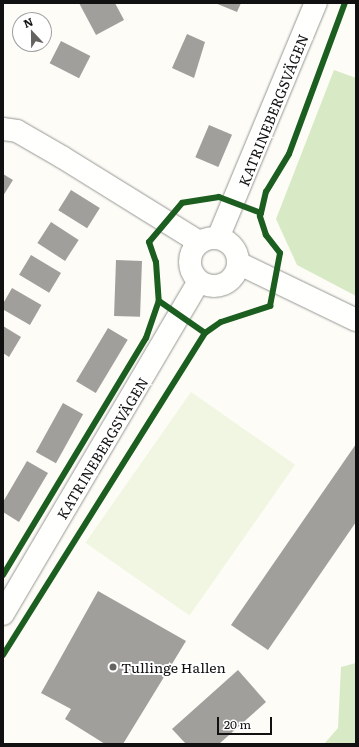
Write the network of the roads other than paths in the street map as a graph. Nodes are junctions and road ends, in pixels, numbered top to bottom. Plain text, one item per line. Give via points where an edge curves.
1 (316, 3) edge
2 (3, 129) edge
3 (208, 240) junction
4 (238, 263) junction
5 (199, 281) junction
6 (356, 320) edge
7 (3, 614) edge

1 - 3 street, KATRINEBERGSVÄGEN
2 - 3 street via 17,131
3 - 4 street via 233,246
3 - 5 street via 192,250 189,264
4 - 5 street via 233,276 224,283 212,286
4 - 6 street
5 - 7 street, KATRINEBERGSVÄGEN

